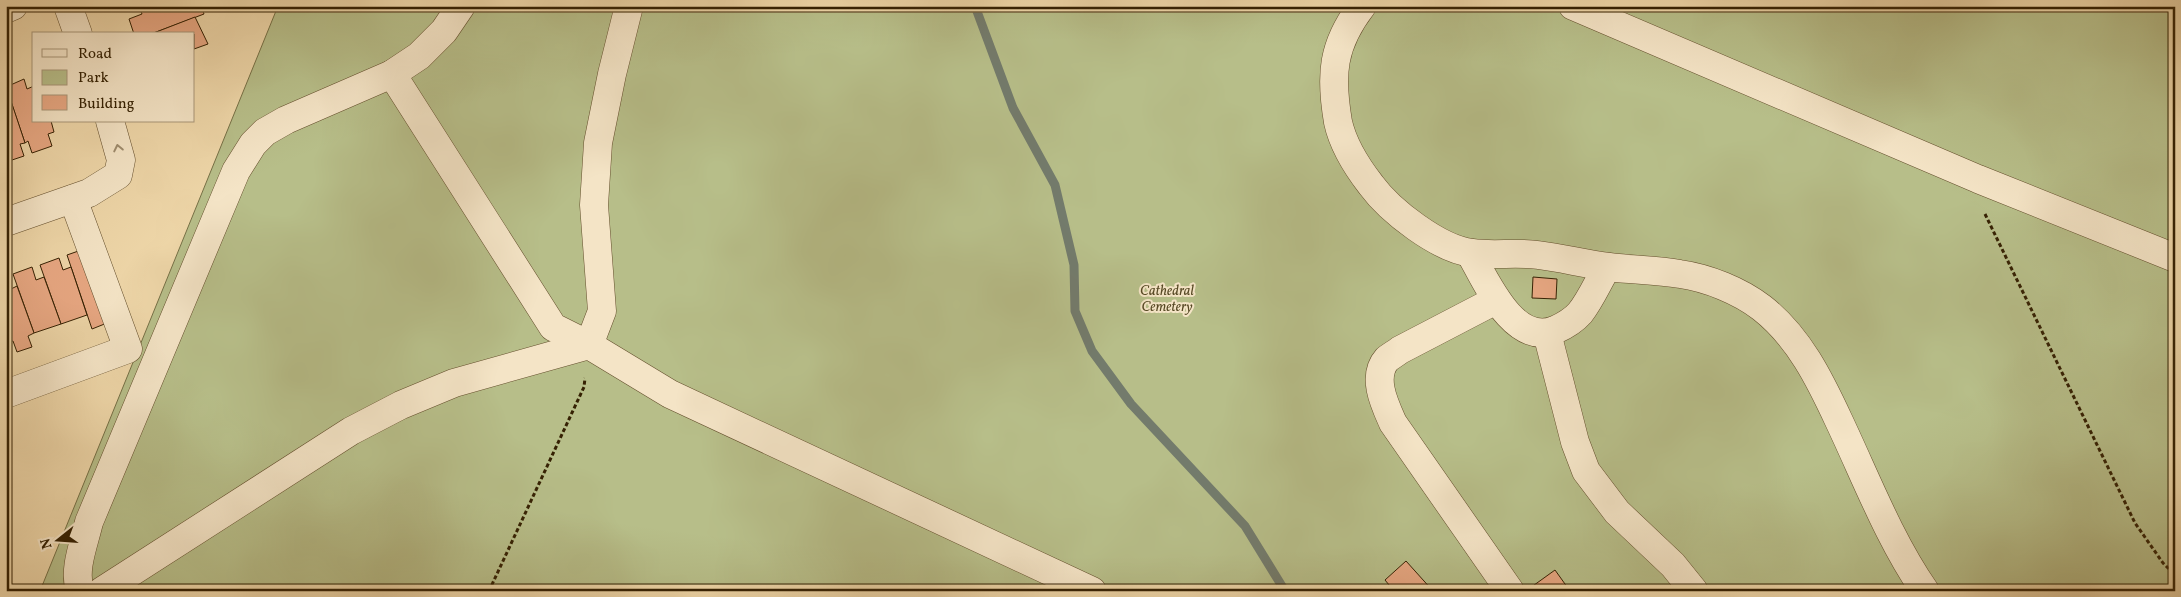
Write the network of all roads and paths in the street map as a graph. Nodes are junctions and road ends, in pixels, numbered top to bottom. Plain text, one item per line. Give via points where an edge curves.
1 (13, 6) edge
2 (68, 6) edge
3 (461, 6) edge
4 (629, 6) edge
5 (1362, 6) edge
6 (1573, 6) edge
7 (6, 8) edge
8 (77, 32) edge
9 (392, 74) junction
10 (110, 122) edge
11 (1978, 179) junction
12 (73, 198) junction
13 (6, 222) edge
14 (1470, 253) junction
15 (2175, 258) edge
16 (1608, 267) junction
17 (1496, 300) junction
18 (1547, 333) junction
19 (589, 345) junction
20 (6, 394) edge
21 (2175, 575) edge
22 (80, 591) edge
23 (102, 591) edge
24 (489, 591) edge
25 (1092, 591) edge
26 (1510, 591) edge
27 (1694, 591) edge
28 (1925, 591) edge

1 - 7 street
2 - 8 street
3 - 9 street via 426,50
4 - 19 street via 598,142 594,206 602,311
5 - 14 street via 1351,21 1336,54 1333,94 1340,132 1358,168 1383,201 1415,226
6 - 11 street
9 - 19 street via 553,326
9 - 22 street via 265,132 236,171 89,522 79,563
12 -> 10 street via 118,175 121,160
11 - 15 street
11 - 21 path via 1978,199 2135,524 2163,564
12 - 13 street
12 - 20 street via 128,349
14 - 16 street via 1537,254
14 - 17 street
16 - 18 street via 1579,313 1565,326
16 - 28 street via 1681,274 1728,288 1762,308 1788,332 1823,387 1906,564
17 - 18 street via 1512,319 1532,332
17 - 26 street via 1400,350 1387,360 1380,375 1382,398 1393,423
18 - 27 street via 1575,442 1586,471 1617,512
19 - 23 street via 454,383 401,405 351,431
19 - 24 path via 584,387
19 - 25 street via 670,394

